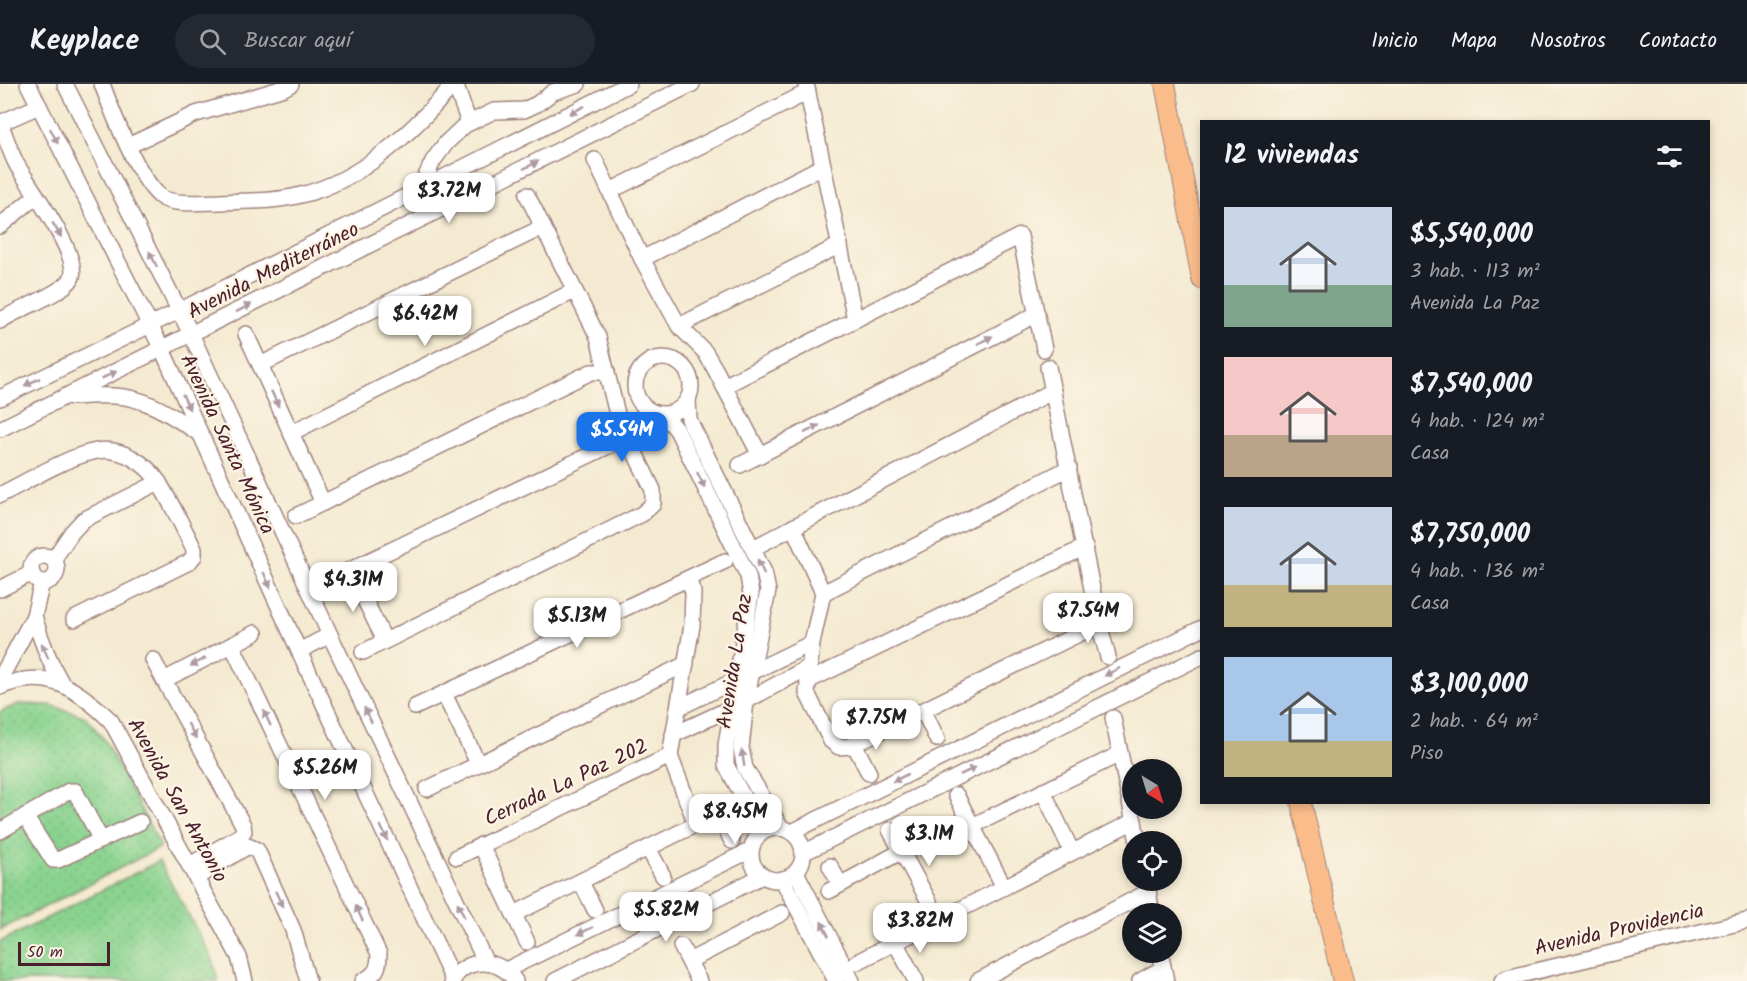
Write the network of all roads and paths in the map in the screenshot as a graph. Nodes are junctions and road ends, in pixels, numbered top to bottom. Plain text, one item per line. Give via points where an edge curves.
1 (28, 84) edge
2 (65, 84) edge
3 (102, 84) edge
4 (291, 84) edge
5 (455, 84) edge
6 (578, 84) edge
7 (629, 84) edge
8 (692, 84) edge
9 (1165, 84) edge
10 (807, 88) edge
11 (39, 106) junction
12 (0, 123) edge
13 (469, 123) junction
14 (128, 146) junction
15 (595, 160) dead end
16 (823, 166) junction
17 (420, 189) junction
18 (610, 191) junction
19 (527, 195) dead end
20 (36, 196) junction
21 (0, 226) edge
22 (543, 227) junction
23 (840, 245) junction
24 (642, 259) junction
25 (1200, 268) edge
26 (574, 291) junction
27 (180, 311) junction
28 (1037, 314) junction
29 (855, 320) junction
30 (0, 321) edge
31 (149, 325) junction
32 (679, 326) junction
33 (191, 334) junction
34 (246, 334) dead end
35 (1044, 349) dead end
36 (162, 350) junction
37 (705, 352) junction
38 (260, 365) junction
39 (683, 366) junction
40 (1048, 367) dead end
41 (715, 369) junction
42 (607, 372) junction
43 (636, 378) junction
44 (692, 383) junction
45 (724, 386) junction
46 (1053, 391) junction
47 (611, 392) junction
48 (66, 397) junction
49 (0, 398) edge
50 (688, 400) junction
51 (654, 412) junction
52 (618, 418) junction
53 (0, 429) edge
54 (291, 433) junction
55 (201, 435) junction
56 (627, 437) junction
57 (760, 455) junction
58 (740, 465) dead end
59 (1069, 468) junction
60 (159, 482) junction
61 (0, 495) edge
62 (323, 503) junction
63 (296, 516) dead end
64 (793, 527) junction
65 (759, 545) dead end
66 (1085, 547) junction
67 (725, 561) dead end
68 (350, 570) junction
69 (37, 577) junction
70 (688, 579) junction
71 (327, 581) dead end
72 (0, 589) edge
73 (823, 593) junction
74 (34, 616) junction
75 (74, 619) dead end
76 (1099, 624) junction
77 (1200, 628) edge
78 (255, 633) dead end
79 (330, 635) junction
80 (385, 641) junction
81 (812, 643) junction
82 (232, 645) junction
83 (299, 651) junction
84 (363, 652) dead end
85 (1108, 657) dead end
86 (1200, 657) edge
87 (153, 660) dead end
88 (686, 664) junction
89 (751, 673) junction
90 (808, 674) junction
91 (0, 679) edge
92 (164, 680) junction
93 (735, 680) junction
94 (62, 684) junction
95 (0, 687) edge
96 (444, 694) junction
97 (746, 701) junction
98 (415, 707) dead end
99 (678, 708) junction
100 (731, 708) junction
101 (922, 710) junction
102 (1113, 718) dead end
103 (673, 735) junction
104 (937, 739) dead end
105 (854, 744) junction
106 (1120, 754) junction
107 (669, 756) junction
108 (478, 763) junction
109 (869, 773) dead end
110 (427, 789) dead end
111 (1044, 791) junction
112 (956, 795) dead end
113 (1301, 804) edge
114 (25, 816) junction
115 (1134, 821) junction
116 (140, 822) dead end
117 (696, 824) junction
118 (972, 826) junction
119 (1, 827) edge
120 (786, 830) junction
121 (890, 830) dead end
122 (1136, 831) edge
123 (762, 832) junction
124 (101, 840) junction
125 (732, 841) dead end
126 (481, 845) junction
127 (648, 848) junction
128 (751, 850) junction
129 (902, 851) junction
130 (1072, 852) junction
131 (803, 853) junction
132 (458, 857) dead end
133 (831, 866) dead end
134 (194, 871) junction
135 (663, 876) dead end
136 (762, 876) junction
137 (789, 876) junction
138 (581, 882) junction
139 (1004, 887) junction
140 (1138, 891) edge
141 (595, 910) dead end
142 (782, 913) dead end
143 (514, 914) junction
144 (939, 920) junction
145 (1747, 921) edge
146 (527, 942) dead end
147 (895, 942) junction
148 (681, 946) dead end
149 (689, 961) junction
150 (857, 962) dead end
151 (486, 963) junction
152 (511, 975) edge
153 (1165, 975) edge
154 (452, 980) edge
155 (245, 981) edge
156 (308, 981) edge
157 (363, 981) edge
158 (555, 981) edge
159 (699, 981) edge
160 (836, 981) edge
161 (852, 981) edge
162 (916, 981) edge
163 (978, 981) edge
164 (1140, 981) edge
165 (1343, 981) edge
166 (1502, 981) edge

1 - 11 street
27 -> 2 street
3 - 14 street
4 - 14 street via 196,114
5 - 13 street
5 - 14 street via 366,166 302,195 181,203 162,198
6 - 13 street via 553,92 524,110 494,111
7 -> 17 street, Avenida Mediterráneo
33 -> 8 street, Avenida Mediterráneo
9 - 25 main road
10 - 16 street
10 - 18 street
11 - 12 street
11 -> 31 street
12 - 20 street
13 - 17 street via 446,143
15 - 18 street
16 - 23 street
16 - 24 street
17 - 27 street, Avenida Mediterráneo
18 - 24 street
19 - 22 street
20 - 21 street
20 -> 30 street via 66,244 74,268 71,279 62,288
22 - 26 street
22 - 38 street
23 - 29 street
23 - 32 street
24 - 32 street
26 - 42 street via 598,337
26 - 54 street
27 - 31 street, Avenida Mediterráneo
27 - 33 street, Avenida Santa Mónica
28 - 29 street via 1020,236
28 - 35 street
57 -> 28 street
29 - 45 street
31 - 36 street, Avenida Santa Mónica
31 -> 49 street, Avenida Mediterráneo
32 - 37 street
33 - 36 street, Avenida Mediterráneo
33 - 79 street, Avenida Santa Mónica
34 - 38 street
48 -> 36 street, Avenida Mediterráneo
36 -> 55 street, Avenida Santa Mónica
37 - 39 street
37 - 41 street
38 -> 54 street
39 - 43 street via 666,358 656,359 640,370
39 - 44 street
40 - 46 street
41 - 44 street
41 - 45 street
42 - 47 street
42 - 62 street via 591,372
43 - 47 street via 628,386
43 - 51 street via 636,396
44 - 50 street
45 - 57 street
46 - 59 street
46 - 64 street
47 - 52 street
48 - 53 street, Avenida Mediterráneo
48 - 55 street via 116,396 143,401 170,413
50 - 51 street via 669,414
89 -> 50 street, Avenida La Paz via 768,591 764,572 692,426
51 - 52 street via 635,410
51 -> 93 street, Avenida La Paz via 677,430 748,576 751,594
52 - 56 street
54 - 62 street
55 -> 83 street, Avenida Santa Mónica
56 - 68 street
56 - 80 street via 653,490 649,510
57 - 58 street
59 - 66 street
59 - 73 street
60 - 61 street via 144,465 128,456 111,450 97,451 78,456
60 - 69 street via 83,520 53,560 44,556 35,559 32,563
60 - 75 street via 194,556
62 - 63 street
64 - 65 street
64 - 73 street
66 - 76 street
66 - 90 street, Cerrada La Paz 202
67 - 70 street
68 - 71 street
68 - 80 street
69 - 72 street
69 - 74 street
70 - 88 street, Cerrada La Paz 202 via 694,604
70 - 96 street
73 - 81 street
74 - 91 street
94 -> 74 street via 41,642
76 - 85 street
76 - 101 street
77 -> 120 street
78 - 82 street
79 - 83 street
151 -> 79 street, Avenida Santa Mónica
80 - 84 street
81 - 89 street
81 - 90 street
82 -> 92 street
157 -> 82 street via 379,967 379,954
83 -> 154 street, Avenida Santa Mónica
131 -> 86 street
87 - 92 street
88 - 99 street, Cerrada La Paz 202
88 - 108 street
89 - 93 street
89 - 97 street, Avenida La Paz
90 - 97 street, Cerrada La Paz 202
90 - 105 street via 807,693 831,741 839,747
92 -> 134 street via 244,831
93 - 99 street
93 - 100 street, Avenida La Paz
94 - 95 street, Avenida San Antonio via 37,678
94 - 134 street, Avenida San Antonio via 89,700 111,721
96 - 98 street
96 - 108 street
97 - 100 street, Cerrada La Paz 202
120 -> 97 street, Avenida La Paz via 745,768 741,748
99 - 103 street, Cerrada La Paz 202
100 - 103 street, Cerrada La Paz 202
100 - 123 street, Avenida La Paz via 726,765
101 - 104 street
101 - 105 street
102 - 106 street
103 - 107 street, Cerrada La Paz 202
105 - 109 street
106 - 111 street
106 - 115 street
107 - 117 street, Cerrada La Paz 202
107 - 126 street, Cerrada La Paz 202
108 - 110 street
111 - 118 street
111 - 130 street
112 - 118 street
113 - 165 main road
114 - 119 street
114 - 124 street via 53,860
114 - 124 street via 75,791
115 - 122 street
115 - 130 street
116 - 124 street
117 - 125 street via 717,815
117 - 127 street
118 - 139 street
120 - 123 street via 772,828
120 - 131 street via 800,841
121 - 129 street
123 - 128 street
126 - 132 street, Cerrada La Paz 202
126 - 143 street, Cerrada La Paz 202
127 - 135 street
127 - 138 street
128 - 136 street via 751,861
128 -> 152 street
129 - 133 street via 835,888
129 - 144 street
130 - 139 street
131 - 137 street via 803,859
134 - 155 street, Avenida San Antonio via 239,957
134 -> 156 street via 248,846 257,850 293,930
136 - 137 street via 773,880
136 - 158 street
137 - 160 street
161 -> 137 street
138 - 141 street
138 - 143 street
139 - 144 street
140 - 163 street
142 - 149 street
143 - 146 street, Cerrada La Paz 202
144 - 147 street
145 - 166 street, Avenida Providencia
147 - 150 street
147 - 162 street
148 - 149 street
149 - 159 street
151 - 152 street
151 - 154 street via 469,965
153 - 164 street

